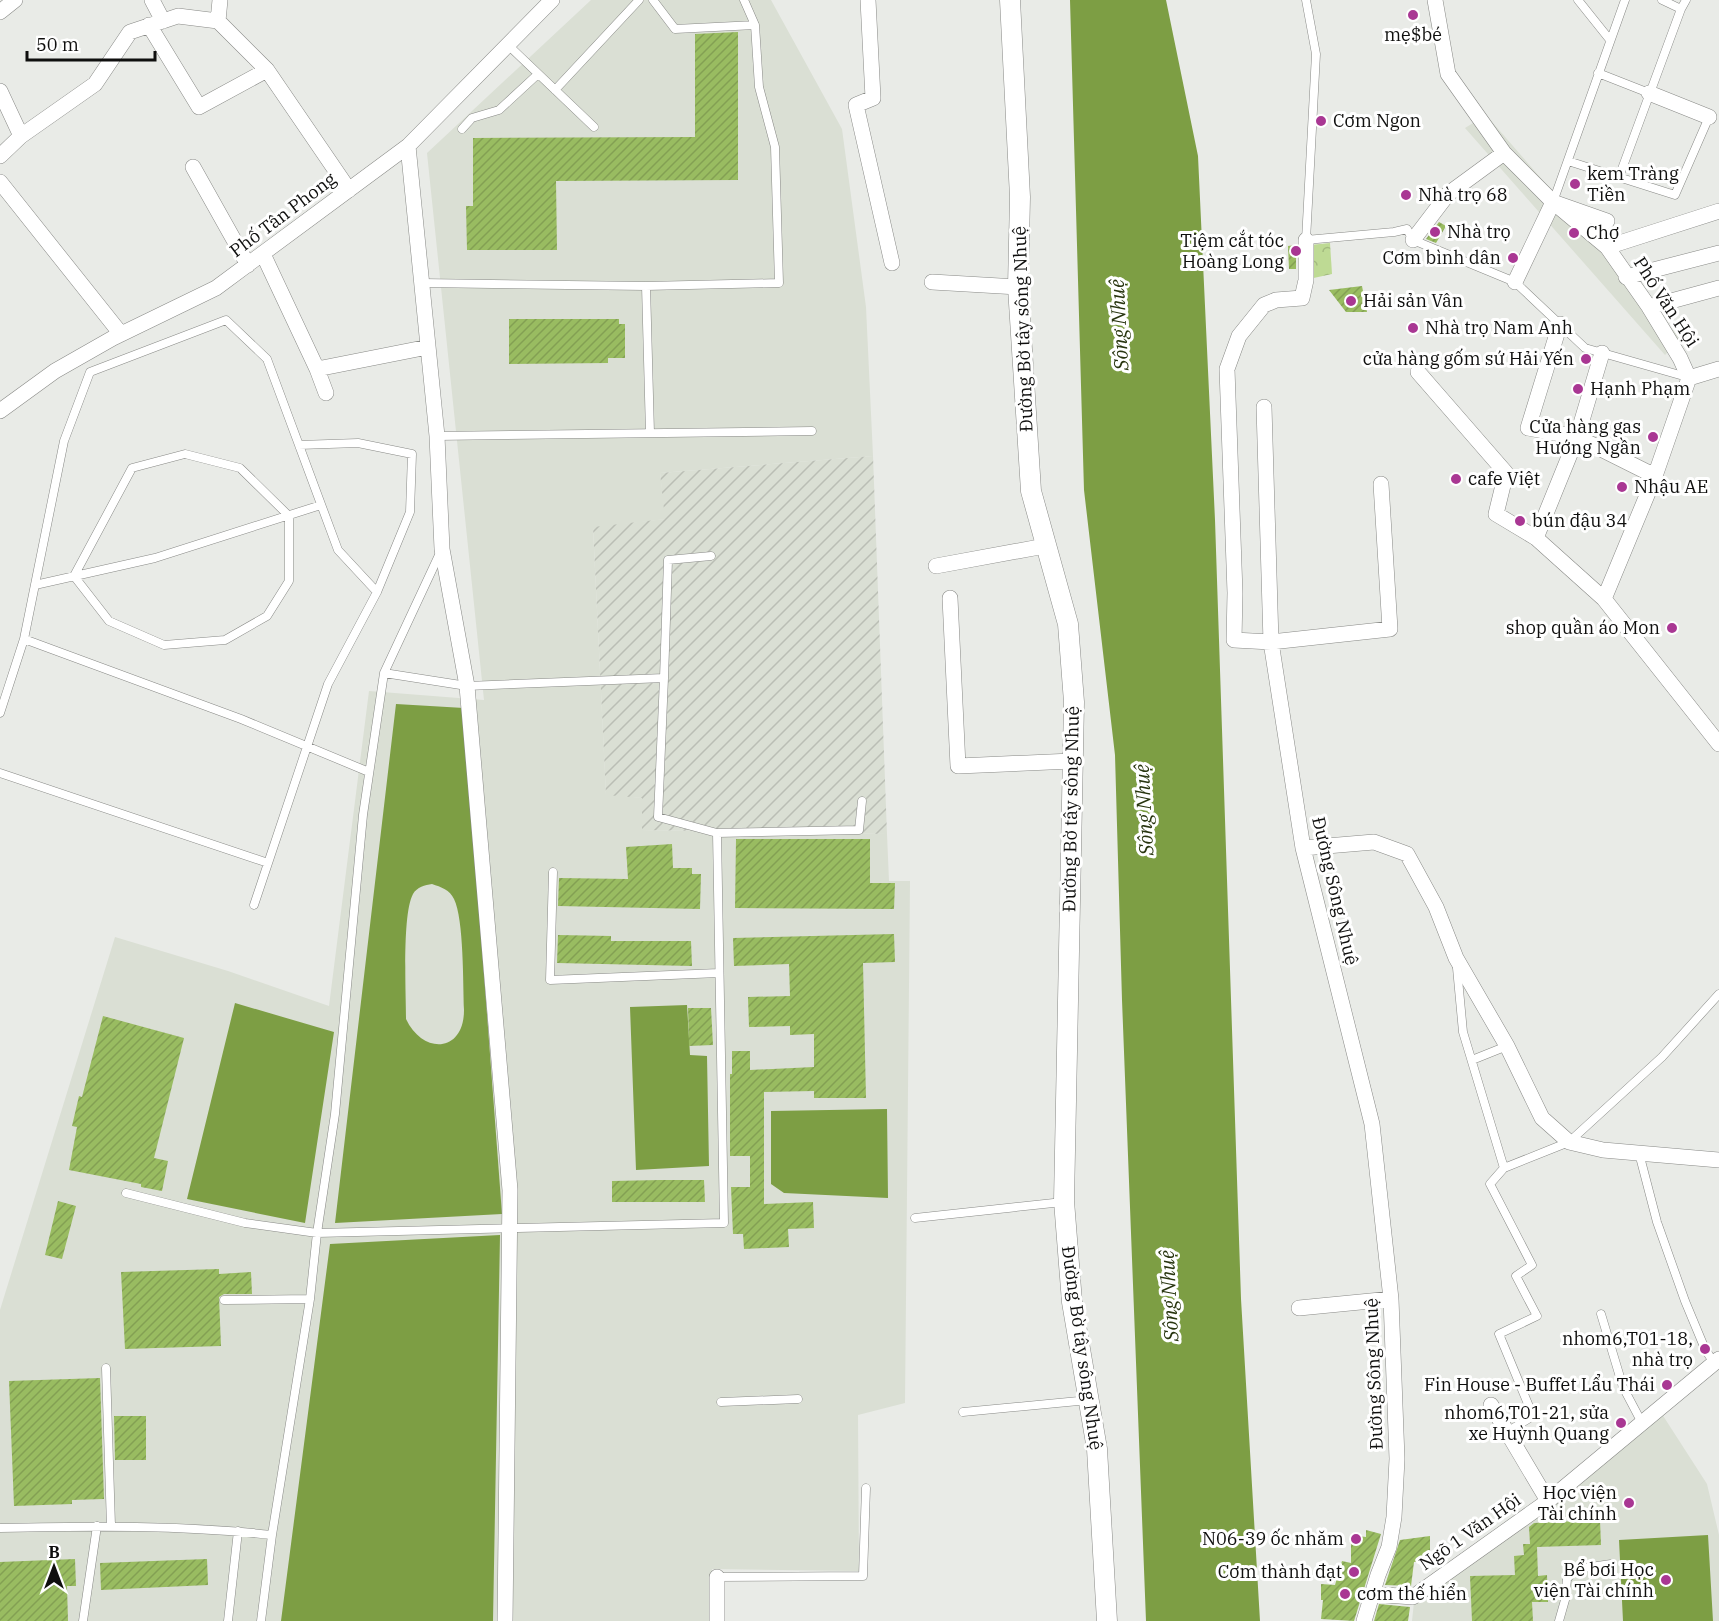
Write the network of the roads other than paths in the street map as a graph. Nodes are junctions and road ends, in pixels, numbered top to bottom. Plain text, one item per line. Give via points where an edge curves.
1 (15, 0) edge
2 (152, 0) edge
3 (220, 0) edge
4 (552, 0) edge
5 (639, 0) edge
6 (653, 0) edge
7 (744, 0) edge
8 (868, 0) edge
9 (1010, 0) edge
10 (1306, 0) edge
11 (1435, 0) edge
12 (1578, 0) edge
13 (1625, 0) edge
14 (1662, 0) edge
15 (1686, 0) edge
16 (536, 6) edge
17 (1681, 9) junction
18 (0, 12) edge
19 (218, 21) junction
20 (156, 23) junction
21 (755, 25) junction
22 (1610, 40) junction
23 (508, 45) junction
24 (267, 70) junction
25 (1598, 73) junction
26 (538, 74) junction
27 (555, 90) junction
28 (0, 91) edge
29 (1649, 93) junction
30 (1709, 117) joint
31 (594, 127) dead end
32 (462, 129) dead end
33 (21, 136) junction
34 (408, 146) junction
35 (1504, 153) junction
36 (0, 156) edge
37 (1568, 161) junction
38 (193, 167) dead end
39 (1619, 177) junction
40 (0, 182) edge
41 (349, 190) junction
42 (1553, 202) junction
43 (1719, 211) edge
44 (1607, 221) dead end
45 (1306, 240) junction
46 (1413, 240) junction
47 (1607, 247) junction
48 (1719, 253) edge
49 (263, 254) junction
50 (892, 263) dead end
51 (248, 265) junction
52 (1626, 277) junction
53 (932, 282) dead end
54 (1515, 282) junction
55 (422, 283) junction
56 (646, 286) junction
57 (1018, 287) junction
58 (1719, 288) edge
59 (1649, 307) junction
60 (1560, 324) junction
61 (121, 334) junction
62 (428, 347) junction
63 (1602, 353) junction
64 (317, 369) junction
65 (1719, 369) edge
66 (1419, 372) dead end
67 (1689, 378) junction
68 (326, 393) dead end
69 (1264, 407) dead end
70 (1, 408) edge
71 (812, 431) dead end
72 (650, 433) junction
73 (437, 435) junction
74 (1577, 437) junction
75 (299, 445) junction
76 (1655, 476) junction
77 (1381, 484) dead end
78 (321, 505) junction
79 (289, 516) junction
80 (1536, 538) junction
81 (1046, 546) junction
82 (442, 549) junction
83 (711, 556) dead end
84 (936, 566) dead end
85 (74, 576) junction
86 (35, 585) junction
87 (377, 592) junction
88 (950, 598) dead end
89 (1604, 599) junction
90 (24, 639) junction
91 (1271, 642) junction
92 (384, 673) junction
93 (664, 678) junction
94 (467, 686) junction
95 (0, 713) edge
96 (1719, 744) edge
97 (308, 746) junction
98 (1072, 761) junction
99 (369, 771) junction
100 (0, 773) edge
101 (862, 801) dead end
102 (717, 833) junction
103 (1303, 848) junction
104 (268, 863) junction
105 (553, 872) dead end
106 (254, 905) dead end
107 (1456, 958) junction
108 (719, 973) junction
109 (1719, 994) edge
110 (1507, 1046) junction
111 (1472, 1060) junction
112 (1569, 1142) junction
113 (1639, 1153) junction
114 (1719, 1160) edge
115 (1504, 1168) junction
116 (126, 1193) dead end
117 (1064, 1201) junction
118 (915, 1218) dead end
119 (510, 1227) junction
120 (317, 1233) junction
121 (310, 1299) junction
122 (1391, 1299) junction
123 (224, 1300) dead end
124 (1299, 1308) dead end
125 (1601, 1314) dead end
126 (1717, 1361) edge
127 (106, 1368) dead end
128 (798, 1399) dead end
129 (1090, 1400) junction
130 (721, 1402) dead end
131 (1491, 1405) dead end
132 (963, 1412) dead end
133 (1642, 1424) junction
134 (1507, 1432) junction
135 (866, 1488) dead end
136 (1548, 1501) junction
137 (97, 1526) junction
138 (111, 1526) junction
139 (0, 1528) edge
140 (238, 1531) junction
141 (272, 1535) junction
142 (1611, 1564) dead end
143 (717, 1577) joint
144 (1372, 1594) junction
145 (83, 1621) edge
146 (228, 1621) edge
147 (261, 1621) edge
148 (505, 1621) edge
149 (717, 1621) edge
150 (1107, 1621) edge
151 (1364, 1621) edge
152 (1559, 1621) edge

1 - 18 street
2 - 20 street
3 - 19 street
4 - 16 street, Phố Tân Phong
5 - 27 lane
6 - 21 lane via 675,29
7 - 21 lane
8 - 50 street via 873,98 856,105
9 - 57 street, Đường Bờ tây sông Nhuệ via 1020,197
10 - 45 lane via 1316,54
11 - 35 street, Phố Văn Hội via 1448,74
12 - 22 lane
13 - 22 lane
14 - 17 lane
15 - 17 lane
16 - 23 street, Phố Tân Phong
17 - 29 lane
19 - 20 street via 178,16
19 - 24 street
20 - 24 street via 199,107
20 - 33 street via 130,32 95,84
21 - 56 lane via 759,87 775,147 779,283
22 - 25 lane
23 - 26 lane
23 - 34 street, Phố Tân Phong
24 - 41 street
25 - 29 lane
25 - 37 lane
26 - 27 lane
26 - 32 lane via 499,111 472,118
27 - 31 lane
28 - 33 street
29 - 30 street
29 - 39 lane
30 - 39 lane via 1675,195
33 - 36 street
34 - 41 street, Phố Tân Phong
34 - 55 street
35 - 42 street, Phố Văn Hội
35 - 46 street via 1448,194
37 - 39 lane
37 - 42 lane
38 - 51 street
40 - 61 street
41 - 49 street, Phố Tân Phong
42 - 44 street
42 - 47 street, Phố Văn Hội
42 - 54 street
43 - 47 street
45 - 46 lane via 1407,229
45 - 91 street via 1302,298 1264,305 1239,336 1227,369 1234,640
46 - 54 lane
47 - 52 street, Phố Văn Hội
48 - 52 street
49 - 51 street, Phố Tân Phong
49 - 64 street
51 - 61 street, Phố Tân Phong via 216,288
52 - 59 street, Phố Văn Hội
53 - 57 street
54 - 60 lane
55 - 56 lane
55 - 62 street
56 - 72 lane
57 - 81 street, Đường Bờ tây sông Nhuệ via 1031,491
58 - 59 street
59 - 67 street, Phố Văn Hội
60 - 63 lane via 1585,348
60 - 74 street via 1528,428
61 - 70 street, Phố Tân Phong via 55,371
62 - 64 street
62 - 73 street
63 - 67 lane
63 - 74 street
64 - 68 street
65 - 67 street
66 - 80 street via 1506,473 1496,514
67 - 76 street, Phố Văn Hội
69 - 91 street, Đường Sông Nhuệ
71 - 72 lane
72 - 73 lane
73 - 82 street
74 - 76 street
74 - 80 street
75 - 78 lane
75 - 86 lane via 267,359 226,320 90,372 64,441
75 - 87 lane via 358,443 412,454 410,512
76 - 89 street, Phố Văn Hội
77 - 91 street via 1390,629
78 - 79 lane
78 - 87 lane via 338,550
79 - 85 lane via 155,558
79 - 85 lane via 240,468 185,454 132,468
79 - 85 lane via 289,581 267,616 225,640 164,645 109,621
80 - 89 street
81 - 84 street
81 - 98 street, Đường Bờ tây sông Nhuệ via 1068,624 1074,702
82 - 92 lane
82 - 94 street
83 - 93 lane via 668,560
85 - 86 lane
86 - 90 lane
87 - 97 lane via 328,684
88 - 98 street via 958,766
89 - 96 street
90 - 95 lane
90 - 97 lane
91 - 103 street, Đường Sông Nhuệ
92 - 94 lane
92 - 99 lane
93 - 94 lane
93 - 102 lane via 658,818
94 - 119 street
97 - 99 lane
97 - 104 lane
98 - 117 street, Đường Bờ tây sông Nhuệ
99 - 120 lane via 335,1114
100 - 104 lane
101 - 102 lane via 859,830
102 - 108 lane
103 - 107 street via 1374,842 1407,854 1436,907
103 - 122 street, Đường Sông Nhuệ via 1372,1124
104 - 106 lane
105 - 108 lane via 550,980
107 - 110 street
107 - 111 lane via 1463,1032
108 - 119 lane via 724,1222
109 - 112 lane via 1662,1057
110 - 111 lane
110 - 112 street via 1542,1118
111 - 115 lane
112 - 113 street
112 - 115 lane
113 - 114 street
113 - 126 lane via 1657,1222 1685,1301 1705,1349
115 - 134 lane via 1490,1184 1532,1265 1516,1276 1537,1316 1499,1334 1533,1416
116 - 120 lane via 245,1222
117 - 118 lane
117 - 129 street, Đường Bờ tây sông Nhuệ via 1072,1302
119 - 120 lane
119 - 148 street
120 - 121 lane
121 - 123 lane
121 - 141 lane
122 - 124 street
122 - 144 street, Đường Sông Nhuệ via 1397,1459 1394,1516 1389,1547
125 - 133 lane via 1623,1387
126 - 133 street, Ngõ 1 Văn Hội
127 - 138 lane
128 - 130 lane
129 - 132 lane
129 - 150 street, Đường Bờ tây sông Nhuệ via 1097,1449
131 - 134 street
133 - 136 street, Ngõ 1 Văn Hội
134 - 136 street
135 - 143 lane via 863,1576
136 - 144 street, Ngõ 1 Văn Hội via 1413,1597
137 - 138 lane
137 - 139 lane
137 - 145 lane
138 - 140 lane
140 - 141 lane
140 - 146 lane
141 - 147 lane
142 - 152 lane via 1573,1572 1568,1578
143 - 149 street
144 - 151 street, Đường Sông Nhuệ

